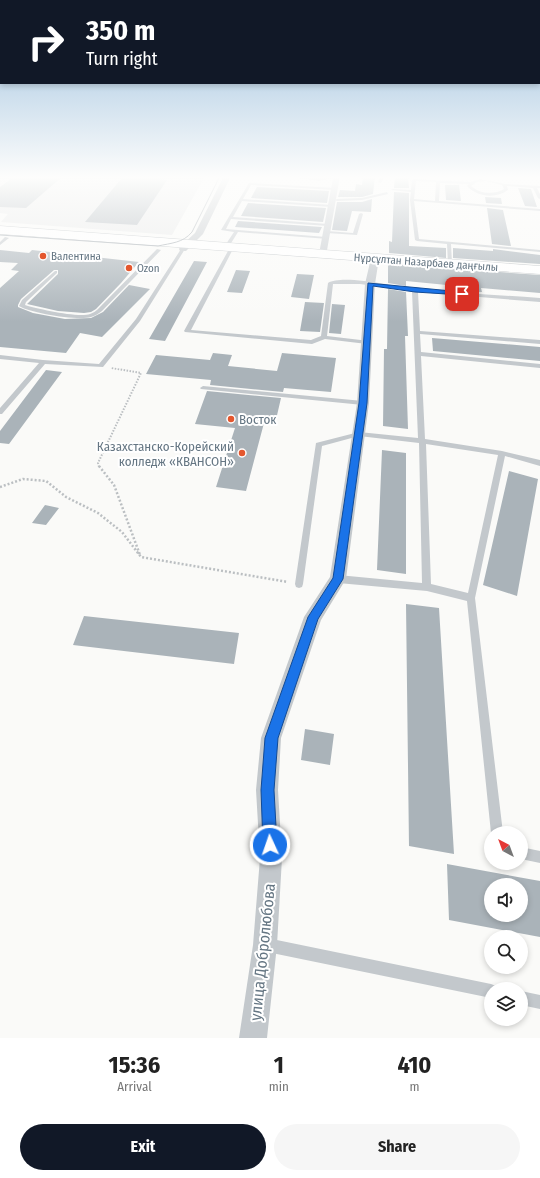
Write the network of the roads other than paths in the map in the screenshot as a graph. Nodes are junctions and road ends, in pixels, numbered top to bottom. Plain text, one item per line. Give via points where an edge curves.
1 (204, 224) edge
2 (226, 224) edge
3 (275, 224) edge
4 (329, 224) edge
5 (358, 224) edge
6 (414, 224) edge
7 (237, 231) junction
8 (327, 232) junction
9 (2, 238) edge
10 (449, 243) junction
11 (186, 247) junction
12 (228, 249) junction
13 (159, 250) junction
14 (540, 251) edge
15 (323, 254) junction
16 (374, 260) junction
17 (450, 264) junction
18 (540, 270) edge
19 (55, 272) dead end
20 (540, 275) edge
21 (370, 284) junction
22 (415, 290) junction
23 (540, 300) edge
24 (417, 332) junction
25 (324, 337) junction
26 (367, 342) junction
27 (540, 342) edge
28 (418, 354) junction
29 (0, 357) edge
30 (43, 362) junction
31 (540, 366) edge
32 (203, 388) dead end
33 (363, 403) junction
34 (0, 412) edge
35 (359, 434) junction
36 (422, 441) junction
37 (502, 453) junction
38 (540, 463) edge
39 (338, 579) junction
40 (299, 584) road end
41 (427, 587) junction
42 (471, 598) junction
43 (496, 826) edge
44 (528, 855) edge
45 (540, 857) edge
46 (265, 945) junction
47 (484, 990) edge
48 (528, 999) edge
49 (540, 1002) edge
50 (253, 1038) edge

1 - 11 street via 199,234
2 - 7 lane via 223,230
3 - 8 lane
4 - 8 street
5 - 8 lane via 355,234
6 - 10 lane via 416,240
7 - 8 lane
7 - 12 lane
8 - 15 street
9 - 11 main road, Нұрсұлтан Назарбаев даңғылы
9 - 13 main road, Нұрсұлтан Назарбаев даңғылы
10 - 14 lane
10 - 17 lane
11 - 12 main road, Нұрсұлтан Назарбаев даңғылы
11 - 13 main road, Нұрсұлтан Назарбаев даңғылы
11 - 30 lane via 138,320 101,366
12 - 15 main road, Нұрсұлтан Назарбаев даңғылы
12 - 16 main road, Нұрсұлтан Назарбаев даңғылы
12 - 25 lane via 187,331 312,342
13 - 19 lane via 100,310 90,316 22,306 24,300
15 - 16 main road, Нұрсұлтан Назарбаев даңғылы
16 - 17 main road, Нұрсұлтан Назарбаев даңғылы
16 - 20 main road, Нұрсұлтан Назарбаев даңғылы
16 - 21 street, улица Добролюбова
17 - 18 main road, Нұрсұлтан Назарбаев даңғылы
21 - 22 lane
21 - 25 lane via 337,281 332,283
21 - 26 street, улица Добролюбова
22 - 23 lane
22 - 24 lane
24 - 27 lane
24 - 28 lane
25 - 26 lane
26 - 33 street, улица Добролюбова
28 - 31 lane
28 - 36 lane
29 - 30 lane
30 - 34 lane
32 - 33 lane
33 - 35 street, улица Добролюбова
35 - 36 lane
35 - 39 street, улица Добролюбова
35 - 40 lane via 319,445
36 - 37 lane
36 - 41 lane
37 - 38 lane
37 - 42 lane
39 - 41 lane
39 - 46 street, улица Добролюбова via 313,617 272,738 267,790 271,858
41 - 42 lane
42 - 43 lane
44 - 45 lane
46 - 47 lane
46 - 50 street, улица Добролюбова
48 - 49 lane

